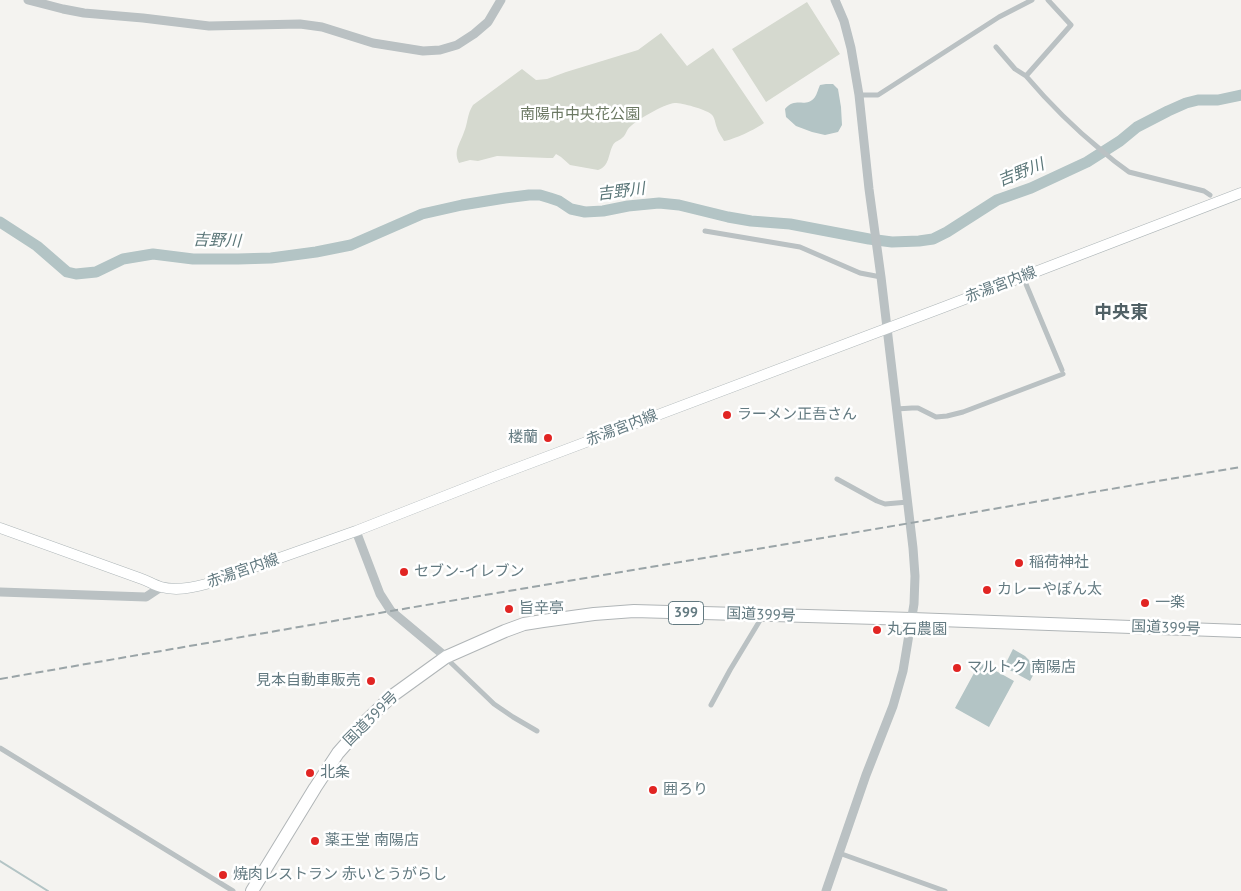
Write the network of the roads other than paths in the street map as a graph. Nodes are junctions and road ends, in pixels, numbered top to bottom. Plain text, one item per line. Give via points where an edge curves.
1 (28, 0) edge
2 (501, 0) edge
3 (835, 0) edge
4 (1032, 0) edge
5 (1048, 0) edge
6 (996, 47) dead end
7 (1026, 76) junction
8 (859, 94) junction
9 (1241, 193) edge
10 (1210, 195) dead end
11 (704, 231) dead end
12 (881, 277) junction
13 (1023, 277) junction
14 (886, 328) junction
15 (896, 410) junction
16 (837, 480) dead end
17 (908, 502) junction
18 (0, 528) edge
19 (356, 530) junction
20 (161, 587) junction
21 (0, 592) edge
22 (763, 615) junction
23 (912, 620) junction
24 (1241, 631) edge
25 (446, 657) junction
26 (711, 705) dead end
27 (537, 731) dead end
28 (0, 748) edge
29 (839, 853) junction
30 (233, 891) edge
31 (252, 891) edge
32 (826, 891) edge
33 (945, 891) edge

1 - 2 street via 84,13 209,26 300,24 322,27 373,43 423,51 457,45 474,34 488,22
3 - 8 street via 851,48
4 - 8 street via 999,17 878,95
5 - 7 street via 1071,25
6 - 7 street via 1015,69
7 - 10 street via 1078,132 1129,172
8 - 12 street
9 - 13 main road, 赤湯宮内線
11 - 12 street via 800,247 860,273
12 - 14 street
13 - 14 main road, 赤湯宮内線
13 - 15 street via 1062,372 947,416 936,417 918,408
14 - 15 street
14 - 19 main road, 赤湯宮内線
15 - 17 street
16 - 17 street via 885,504
17 - 23 street via 915,576
18 - 20 main road, 赤湯宮内線
19 - 20 main road, 赤湯宮内線 via 206,584 191,588
19 - 25 street via 380,594 391,611
20 - 21 street via 146,597
22 - 23 highway, 国道399号 / 399
22 - 25 highway, 国道399号 / 399 via 634,611 594,614 524,624
22 - 26 street
23 - 24 highway, 国道399号 / 399
23 - 29 street via 893,706
25 - 27 street via 494,704
25 - 31 highway, 国道399号 / 399 via 392,696 338,753
28 - 30 street
29 - 32 street
29 - 33 street

